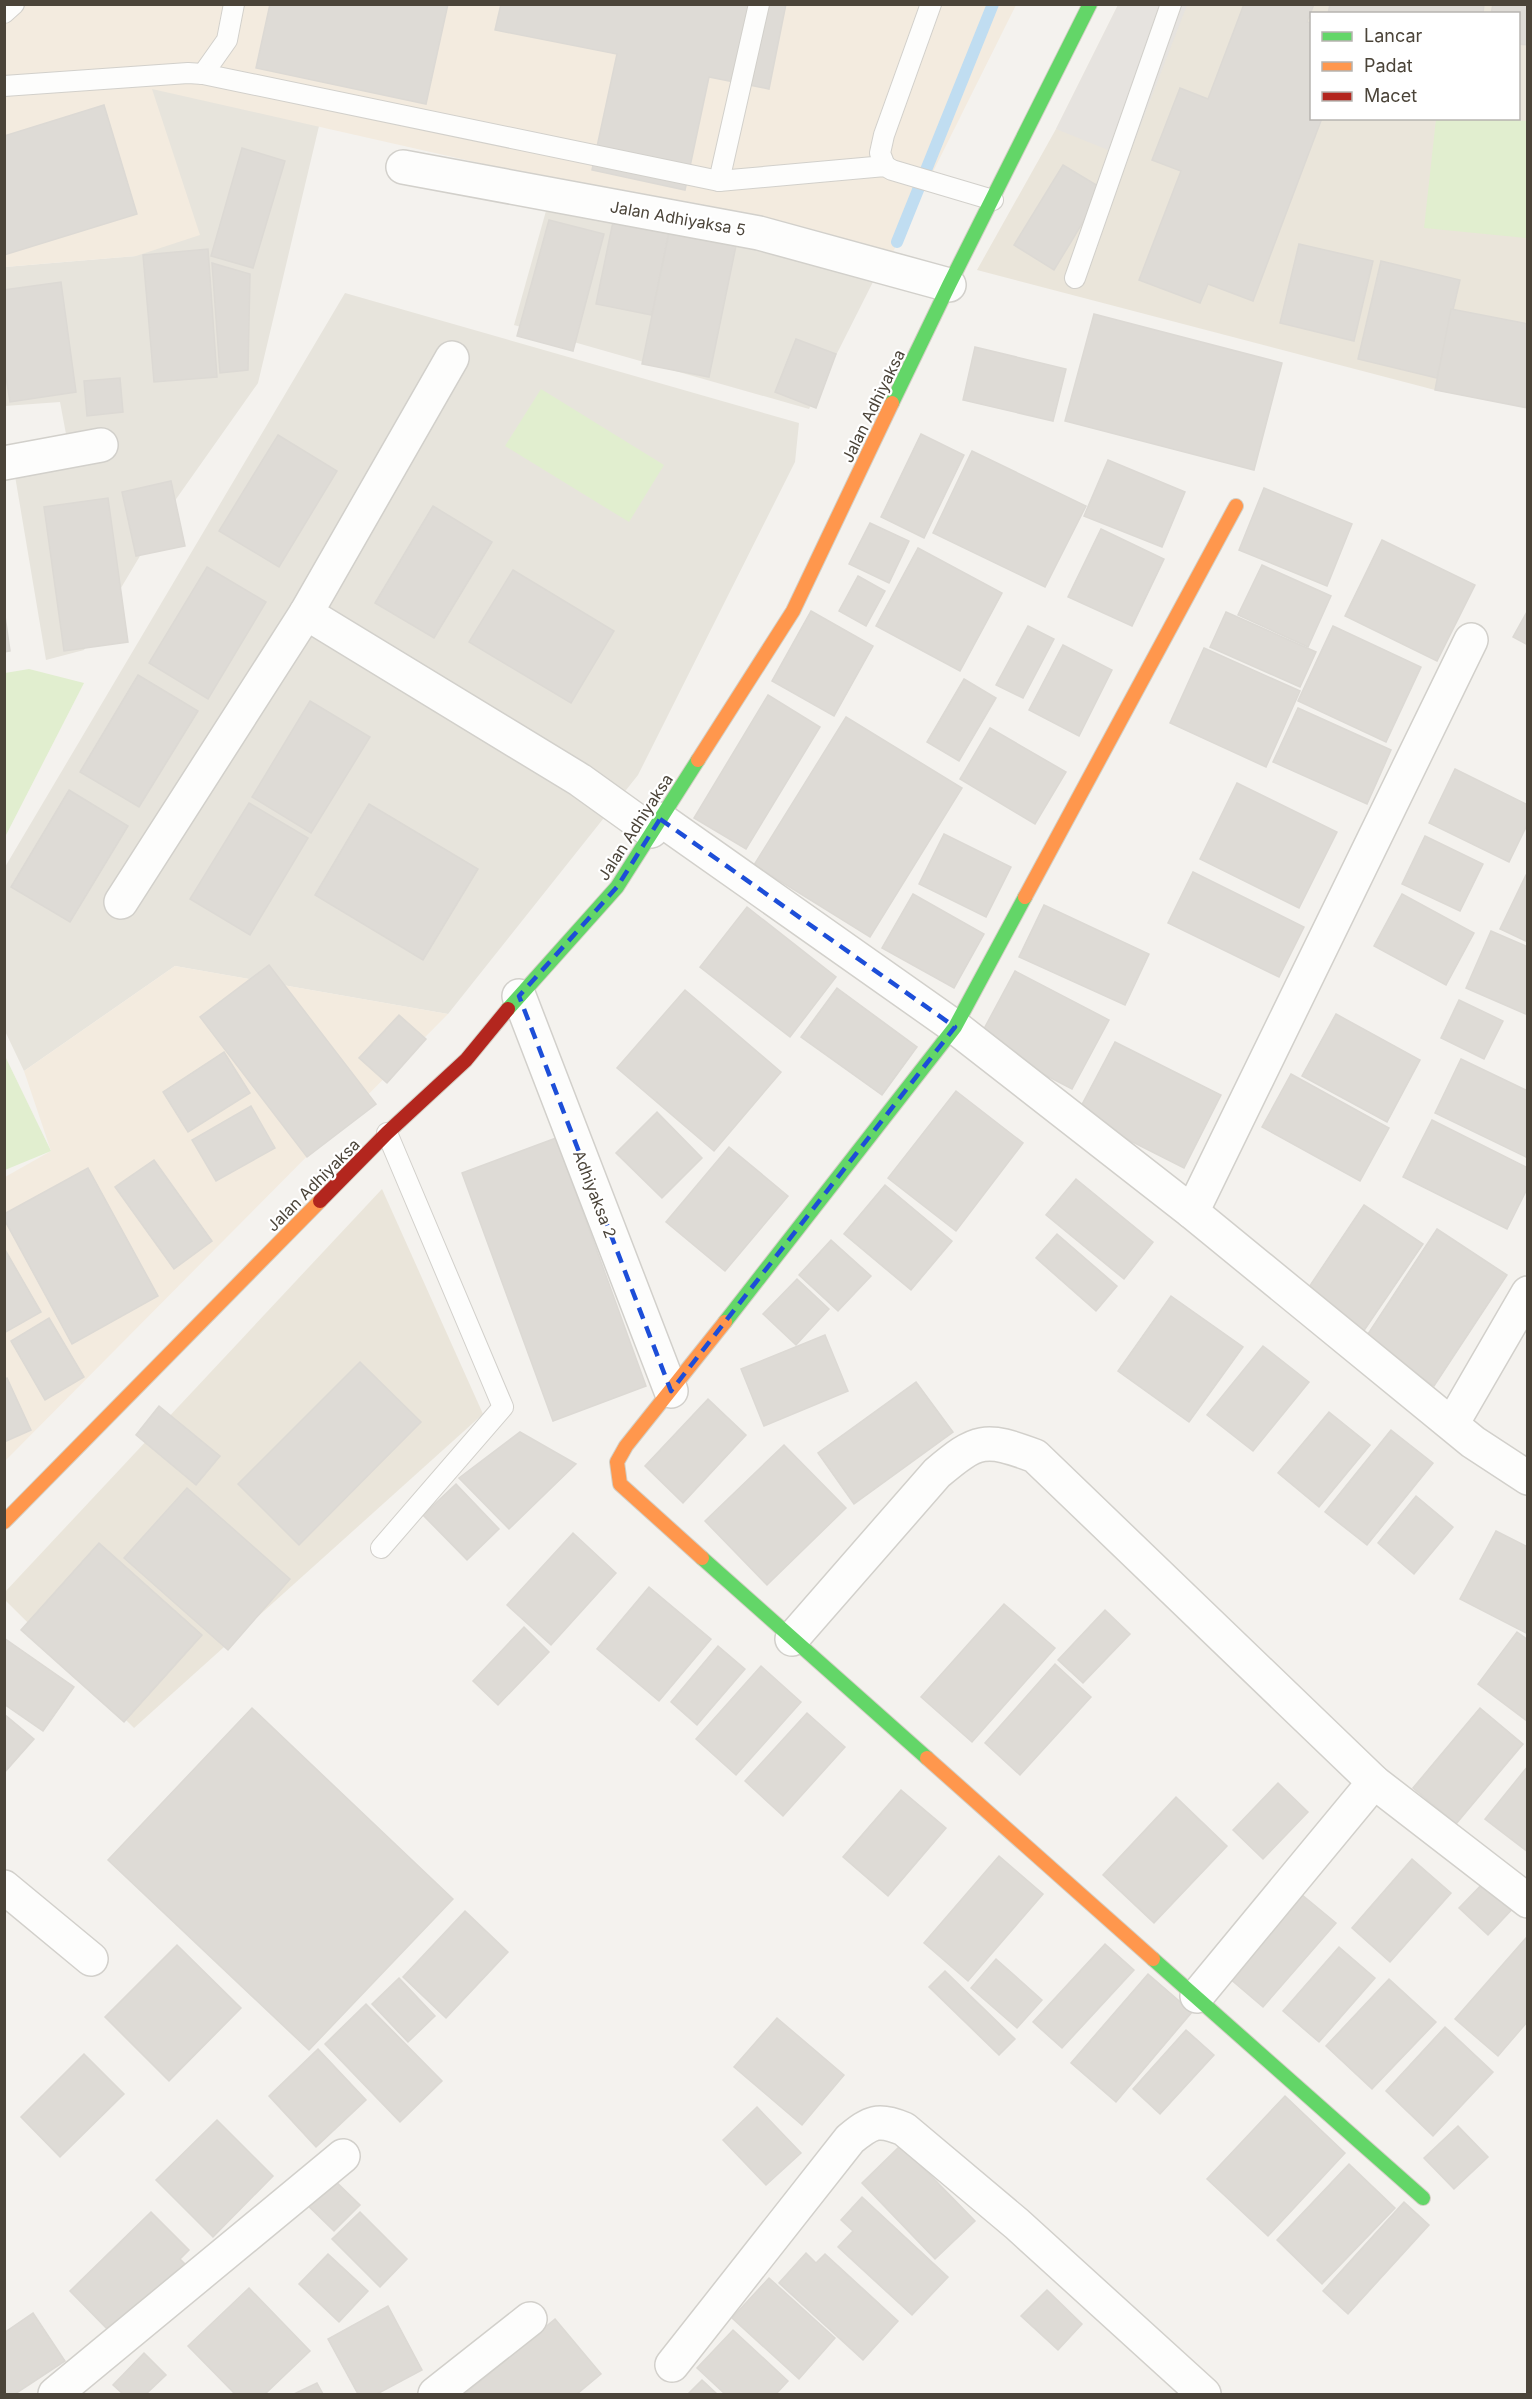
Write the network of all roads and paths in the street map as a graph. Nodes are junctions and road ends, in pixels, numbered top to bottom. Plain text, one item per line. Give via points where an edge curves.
1 (14, 4) edge
2 (234, 4) edge
3 (759, 4) edge
4 (931, 4) edge
5 (1090, 4) edge
6 (1171, 4) edge
7 (4, 13) edge
8 (204, 74) junction
9 (4, 86) edge
10 (885, 166) junction
11 (403, 167) dead end
12 (719, 181) junction
13 (993, 200) junction
14 (1075, 278) dead end
15 (950, 285) junction
16 (452, 358) dead end
17 (101, 445) dead end
18 (4, 463) edge
19 (1236, 506) dead end
20 (306, 613) junction
21 (1472, 640) dead end
22 (656, 825) junction
23 (122, 902) dead end
24 (519, 996) junction
25 (955, 1027) junction
26 (387, 1133) junction
27 (1192, 1212) junction
28 (1527, 1293) edge
29 (671, 1391) junction
30 (1452, 1424) junction
31 (1527, 1478) edge
32 (4, 1522) edge
33 (381, 1548) dead end
34 (792, 1639) junction
35 (1374, 1782) junction
36 (4, 1887) edge
37 (1527, 1901) edge
38 (91, 1959) dead end
39 (1197, 1996) junction
40 (343, 2156) dead end
41 (1423, 2198) dead end
42 (530, 2319) dead end
43 (672, 2365) dead end
44 (55, 2394) edge
45 (435, 2394) edge
46 (1204, 2394) edge

1 - 7 lane
2 - 8 lane via 227,40
3 - 12 lane
4 - 10 lane via 884,135 880,153
5 - 13 street, Jalan Adhiyaksa
6 - 14 lane
8 - 9 lane
8 - 12 lane
10 - 12 lane
10 - 13 lane
11 - 15 street, Jalan Adhiyaksa 5 via 759,233
13 - 15 street, Jalan Adhiyaksa
15 - 22 street, Jalan Adhiyaksa via 793,611
16 - 20 street
17 - 18 street
19 - 25 street
20 - 22 street
20 - 23 street
21 - 27 street
22 - 24 street, Jalan Adhiyaksa via 618,887
22 - 25 street
24 - 26 street, Jalan Adhiyaksa via 466,1060
24 - 29 street, Adhiyaksa 2
25 - 27 street
25 - 29 street
26 - 32 street, Jalan Adhiyaksa
26 - 33 lane via 503,1407
27 - 30 street
28 - 30 street
29 - 34 street via 617,1462 620,1484
30 - 31 street
34 - 35 street via 937,1473 959,1454 983,1443 1017,1449 1035,1456
34 - 39 street
35 - 37 street
35 - 39 street
36 - 38 street
39 - 41 street
40 - 44 street
42 - 45 street
43 - 46 street via 850,2139 869,2124 888,2122 904,2129 1017,2224

